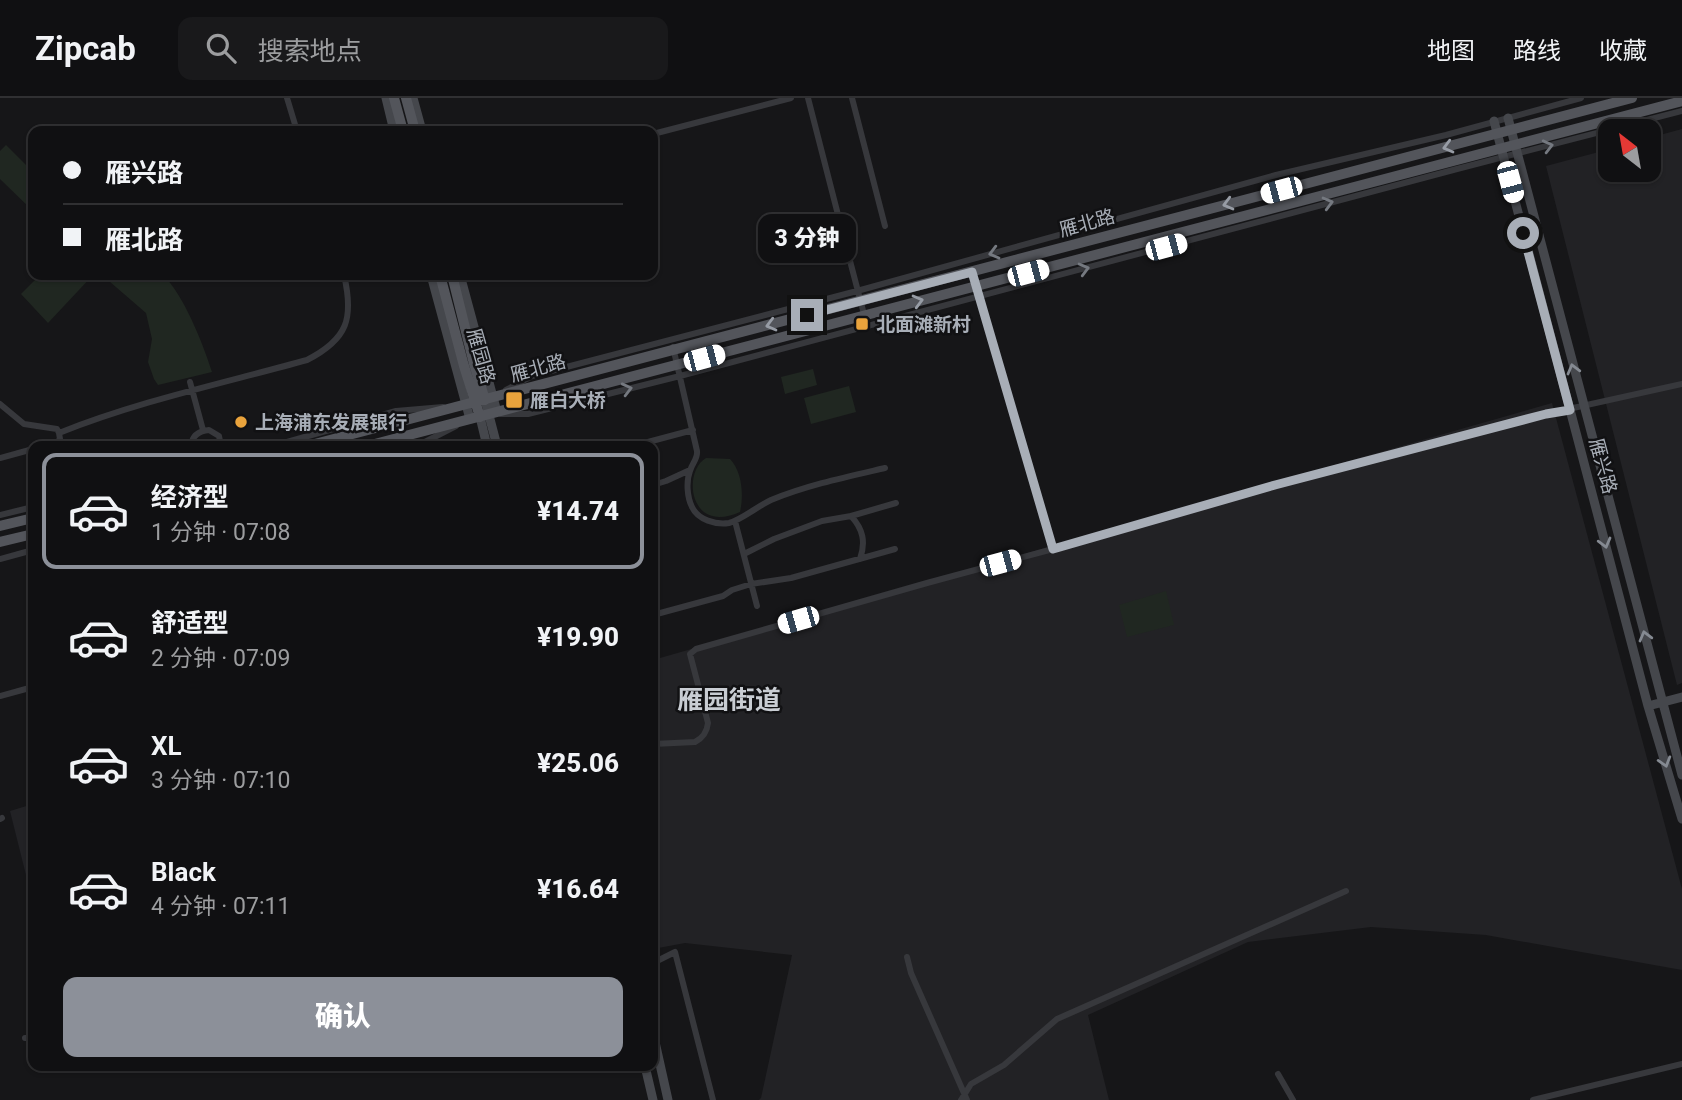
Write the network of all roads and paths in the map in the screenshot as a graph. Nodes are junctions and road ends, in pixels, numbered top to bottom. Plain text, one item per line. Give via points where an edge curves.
1 (286, 98) edge
2 (386, 98) edge
3 (394, 98) edge
4 (406, 98) edge
5 (413, 98) edge
6 (791, 98) edge
7 (808, 98) edge
8 (852, 98) edge
9 (1581, 98) edge
10 (1632, 98) edge
11 (1682, 101) edge
12 (1682, 111) edge
13 (1508, 118) junction
14 (1494, 121) junction
15 (295, 126) edge
16 (393, 126) edge
17 (402, 126) edge
18 (414, 126) edge
19 (421, 126) edge
20 (1511, 130) junction
21 (658, 133) edge
22 (1497, 133) junction
23 (1516, 149) junction
24 (1503, 153) junction
25 (885, 226) dead end
26 (845, 242) tunnel mouth
27 (849, 257) tunnel mouth
28 (972, 272) junction
29 (345, 280) edge
30 (433, 280) edge
31 (441, 280) edge
32 (453, 280) edge
33 (461, 280) edge
34 (979, 291) junction
35 (859, 296) junction
36 (866, 321) junction
37 (671, 338) junction
38 (674, 350) junction
39 (679, 370) junction
40 (190, 382) dead end
41 (1682, 384) edge
42 (192, 392) junction
43 (480, 401) junction
44 (0, 404) edge
45 (1583, 407) junction
46 (1570, 410) junction
47 (484, 416) junction
48 (202, 430) junction
49 (693, 430) junction
50 (59, 433) junction
51 (58, 441) edge
52 (192, 441) edge
53 (220, 441) edge
54 (291, 441) edge
55 (326, 441) edge
56 (386, 441) edge
57 (428, 441) edge
58 (486, 441) edge
59 (495, 441) edge
60 (652, 441) edge
61 (28, 450) edge
62 (0, 458) edge
63 (885, 468) dead end
64 (690, 470) junction
65 (658, 483) edge
66 (896, 503) dead end
67 (28, 508) edge
68 (0, 515) edge
69 (851, 516) junction
70 (28, 519) edge
71 (735, 521) junction
72 (0, 526) edge
73 (28, 535) edge
74 (0, 542) edge
75 (895, 549) dead end
76 (1053, 549) junction
77 (28, 551) edge
78 (744, 554) junction
79 (0, 559) edge
80 (860, 559) junction
81 (751, 584) junction
82 (757, 606) dead end
83 (658, 614) edge
84 (28, 688) edge
85 (0, 696) edge
86 (1682, 696) edge
87 (1662, 702) junction
88 (1648, 706) junction
89 (658, 744) edge
90 (1682, 775) edge
91 (1682, 819) edge
92 (1346, 891) dead end
93 (907, 957) dead end
94 (658, 960) edge
95 (658, 1055) edge
96 (1682, 1064) edge
97 (646, 1071) edge
98 (1278, 1073) dead end
99 (964, 1098) edge
100 (653, 1100) edge
101 (668, 1100) edge
102 (713, 1100) edge
103 (1293, 1100) edge
104 (1533, 1100) edge

1 - 15 street
2 - 16 main road
3 - 17 main road
4 - 18 main road
5 - 19 main road
6 - 21 street
7 - 26 street
8 - 25 street
9 - 13 street
10 - 20 main road, 雁北路
11 - 23 main road, 雁北路
23 -> 12 street
13 - 14 street
13 - 20 main road, 雁兴路
14 - 22 main road, 雁兴路
14 -> 35 street via 1276,175
20 - 22 main road, 雁北路
20 - 23 main road, 雁兴路
22 - 24 main road, 雁兴路
22 -> 28 main road, 雁北路
23 - 24 main road, 雁北路
45 -> 23 main road, 雁兴路
34 -> 24 main road, 雁北路
24 - 46 main road, 雁兴路
27 - 35 street
28 - 34 street
28 - 35 main road, 雁北路
29 - 42 street via 350,311 344,329 320,354
30 - 43 main road, 雁园路
31 - 43 main road, 雁园路 via 464,366
32 - 43 main road, 雁园路
33 - 43 main road, 雁园路
36 -> 34 main road, 雁北路
34 - 76 street
35 - 36 street
35 - 37 street
35 -> 38 main road, 雁北路
36 - 39 main road, 雁北路
37 - 38 street
37 - 43 street via 532,376
38 - 39 street
38 - 43 main road, 雁北路
47 -> 39 main road, 雁北路
39 - 49 street
40 - 42 street
41 - 45 street
42 - 48 street
42 - 50 street
43 - 47 main road, 雁园路
43 - 47 main road, 雁园路
43 - 54 street via 396,411
43 - 55 main road, 雁北路
44 - 50 street via 24,424
45 - 46 street
87 -> 45 main road, 雁兴路
46 - 76 street via 1275,485
46 -> 88 main road, 雁兴路
47 - 56 main road, 雁北路
47 - 57 street
47 - 58 main road, 雁园路
47 - 59 main road, 雁园路
48 - 52 street
48 - 53 street via 214,432
49 - 60 street
49 - 64 street via 698,457
50 - 51 street
61 - 62 street
63 - 71 street via 805,487
64 - 65 street
64 - 71 street via 687,486 697,514 718,523
66 - 69 street
67 - 68 street
69 - 78 street via 822,521
69 - 80 street via 862,531
70 - 72 main road
71 - 78 street
73 - 74 main road
75 - 80 street
76 - 89 street via 696,649 690,654 707,729 695,742
77 - 79 street
78 - 81 street
80 - 81 street
81 - 82 street
81 - 83 street
84 - 85 street
86 - 87 main road
87 - 88 main road
87 - 90 main road, 雁兴路
88 -> 91 main road, 雁兴路
92 - 99 street via 1057,1019 1004,1065 971,1084
93 - 99 street
94 - 102 street via 675,952
95 - 101 main road
96 - 104 street
97 - 100 main road
98 - 103 street

